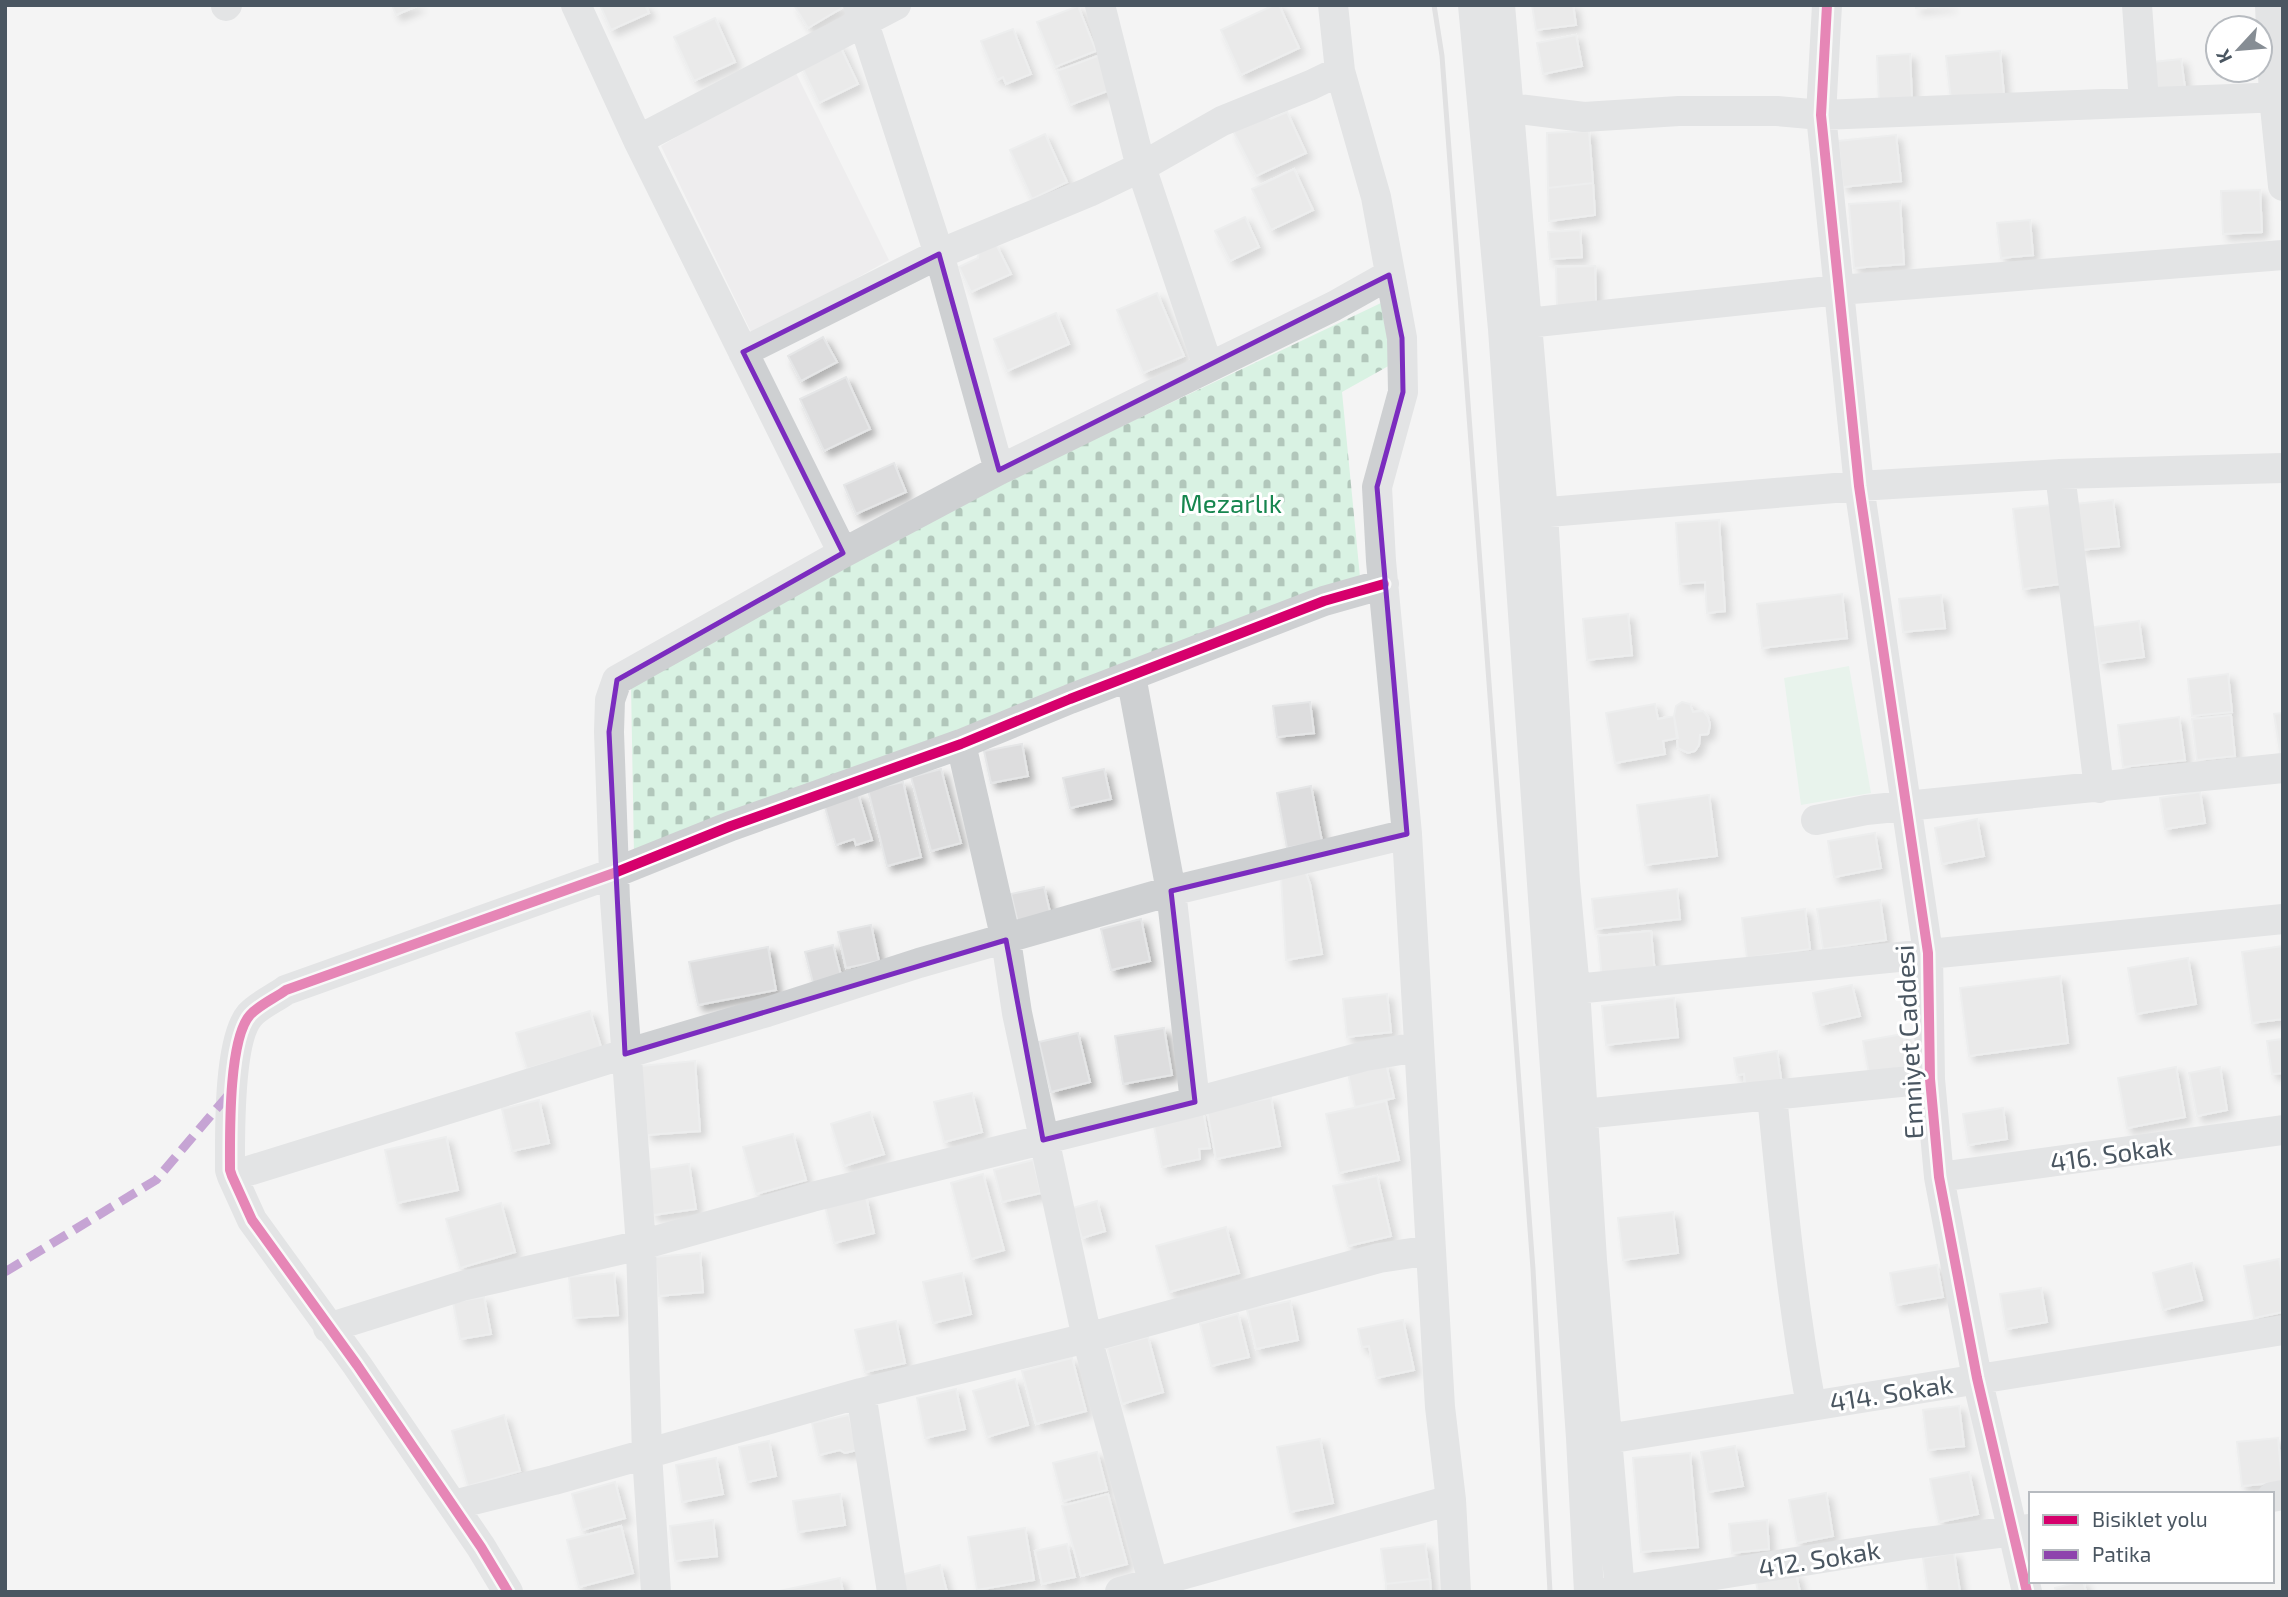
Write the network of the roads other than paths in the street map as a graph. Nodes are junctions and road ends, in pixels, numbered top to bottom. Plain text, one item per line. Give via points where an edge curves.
1 (576, 5) edge
2 (896, 5) edge
3 (1100, 5) edge
4 (1333, 5) edge
5 (1473, 5) edge
6 (1500, 5) edge
7 (1827, 5) edge
8 (2137, 5) edge
9 (2270, 5) edge
10 (861, 13) edge
11 (1340, 71) junction
12 (2278, 97) edge
13 (2144, 102) junction
14 (1510, 108) junction
15 (1821, 115) junction
16 (638, 140) junction
17 (1142, 167) junction
18 (2283, 186) edge
19 (939, 254) junction
20 (2283, 255) edge
21 (1389, 275) junction
22 (1839, 290) junction
23 (1515, 326) junction
24 (743, 352) junction
25 (1208, 366) junction
26 (2283, 468) edge
27 (999, 470) junction
28 (2060, 474) junction
29 (1859, 486) junction
30 (1529, 513) junction
31 (843, 553) junction
32 (1384, 584) junction
33 (1130, 676) junction
34 (961, 744) junction
35 (2283, 768) edge
36 (2099, 788) junction
37 (1907, 806) junction
38 (1816, 820) dead end
39 (1407, 834) junction
40 (614, 873) junction
41 (1171, 891) junction
42 (2283, 919) edge
43 (1006, 940) junction
44 (1928, 953) junction
45 (1575, 989) junction
46 (1418, 1047) junction
47 (625, 1054) junction
48 (1930, 1079) junction
49 (1772, 1095) junction
50 (1195, 1101) junction
51 (1583, 1114) junction
52 (2283, 1130) edge
53 (1043, 1140) junction
54 (232, 1177) junction
55 (1939, 1177) junction
56 (640, 1245) junction
57 (1431, 1250) junction
58 (328, 1328) junction
59 (2283, 1330) edge
60 (1087, 1338) junction
61 (1977, 1378) junction
62 (861, 1393) junction
63 (1811, 1405) junction
64 (1594, 1438) junction
65 (647, 1454) junction
66 (1451, 1500) junction
67 (453, 1505) junction
68 (2022, 1531) edge
69 (1155, 1588) edge
70 (1616, 1591) edge
71 (508, 1592) edge
72 (656, 1592) edge
73 (892, 1592) edge
74 (1120, 1592) edge
75 (1456, 1592) edge
76 (1589, 1592) edge
77 (2027, 1592) edge

1 - 16 street
2 - 10 street
3 - 17 street
4 - 11 street
5 - 23 street
6 - 14 street
7 - 15 street, Emniyet Caddesi
8 - 13 street
9 - 12 street
10 - 16 street
10 - 19 street
11 - 17 street via 1222,121
11 - 21 street via 1376,198
12 - 13 street
12 - 18 street
13 - 15 street
14 - 15 street via 1584,117 1679,111
14 - 23 street
15 - 22 street, Emniyet Caddesi
16 - 24 street
17 - 19 street
17 - 25 street
19 - 24 street
19 - 27 street
20 - 22 street
21 - 25 street
21 - 32 street via 1402,338 1403,392 1377,487
22 - 23 street
22 - 29 street, Emniyet Caddesi
23 - 30 street
24 - 31 street
25 - 27 street
26 - 28 street
27 - 31 street
28 - 29 street
28 - 36 street
29 - 30 street
29 - 37 street, Emniyet Caddesi
30 - 45 street
30 - 64 street
31 - 40 street via 617,680 610,700 609,732
32 - 33 street via 1324,601
32 - 39 street
33 - 34 street
33 - 41 street
34 - 40 street
34 - 43 street
35 - 36 street
36 - 37 street
37 - 38 street
37 - 44 street, Emniyet Caddesi
39 - 41 street
39 - 46 street
40 - 47 street
40 - 54 street via 286,990 249,1016 230,1093
41 - 43 street
41 - 50 street
42 - 44 street
43 - 47 street
43 - 53 street
44 - 45 street
44 - 48 street, Emniyet Caddesi
45 - 51 street
46 - 50 street via 1365,1056
46 - 57 street
47 - 54 street
47 - 56 street
48 - 49 street
48 - 55 street, Emniyet Caddesi
49 - 51 street
49 - 63 street via 1786,1244
50 - 53 street
51 - 64 street via 1592,1260
52 - 55 street, 416. Sokak
53 - 56 street
53 - 60 street
54 - 58 street via 252,1220
55 - 61 street, Emniyet Caddesi
56 - 58 street via 462,1286
56 - 65 street
57 - 60 street via 1379,1258
57 - 66 street via 1440,1407
58 - 67 street
59 - 61 street, 414. Sokak
60 - 62 street
60 - 69 street
61 - 63 street, 414. Sokak
61 - 68 street, Emniyet Caddesi
62 - 65 street
62 - 73 street
63 - 64 street, 414. Sokak
64 - 70 street
64 - 76 street
65 - 67 street
65 - 72 street
66 - 69 street
66 - 75 street
67 - 71 street
68 - 70 street, 412. Sokak via 1910,1544
68 - 77 street, Emniyet Caddesi
69 - 74 street

